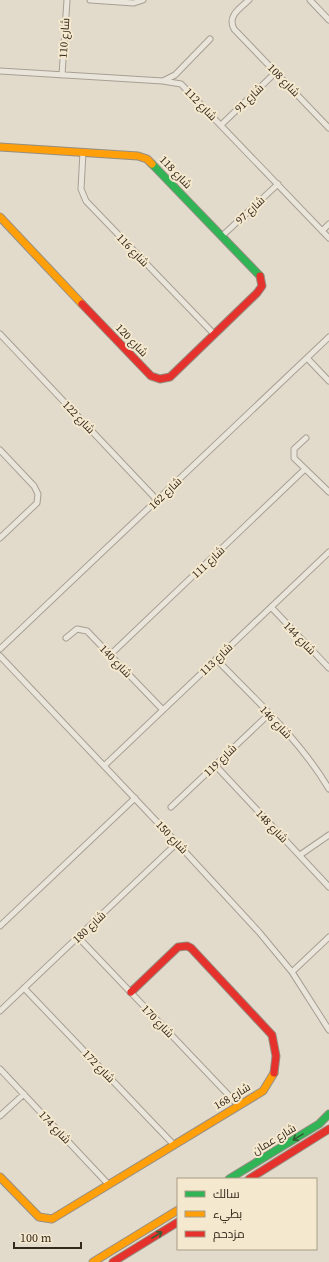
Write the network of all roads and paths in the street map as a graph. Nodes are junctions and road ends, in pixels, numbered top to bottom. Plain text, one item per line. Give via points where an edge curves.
1 (67, 0) edge
2 (90, 0) edge
3 (143, 0) edge
4 (249, 0) edge
5 (310, 0) edge
6 (329, 20) edge
7 (210, 39) dead end
8 (179, 70) junction
9 (0, 71) edge
10 (276, 72) junction
11 (62, 75) junction
12 (163, 81) junction
13 (183, 85) junction
14 (221, 125) junction
15 (329, 128) edge
16 (0, 147) edge
17 (83, 152) junction
18 (278, 184) junction
19 (0, 217) edge
20 (329, 224) edge
21 (322, 231) junction
22 (222, 236) junction
23 (329, 238) edge
24 (257, 293) joint
25 (0, 334) edge
26 (214, 334) junction
27 (329, 337) edge
28 (307, 358) junction
29 (329, 381) edge
30 (306, 438) dead end
31 (0, 450) edge
32 (305, 469) junction
33 (329, 492) edge
34 (157, 500) junction
35 (0, 538) edge
36 (329, 552) edge
37 (271, 607) junction
38 (66, 638) dead end
39 (0, 649) edge
40 (110, 655) junction
41 (0, 656) edge
42 (216, 659) junction
43 (329, 668) edge
44 (163, 710) junction
45 (269, 714) junction
46 (215, 765) junction
47 (104, 766) junction
48 (329, 789) edge
49 (135, 798) junction
50 (171, 807) dead end
51 (329, 835) edge
52 (177, 842) junction
53 (300, 856) junction
54 (329, 886) edge
55 (0, 926) edge
56 (78, 937) junction
57 (329, 937) edge
58 (292, 972) junction
59 (24, 988) junction
60 (131, 992) junction
61 (0, 1010) edge
62 (329, 1030) edge
63 (0, 1069) edge
64 (24, 1094) junction
65 (238, 1105) junction
66 (329, 1114) edge
67 (0, 1116) edge
68 (329, 1129) edge
69 (174, 1145) junction
70 (0, 1177) edge
71 (231, 1178) edge
72 (251, 1178) edge
73 (109, 1184) junction
74 (177, 1211) edge
75 (177, 1223) edge
76 (93, 1262) edge
77 (113, 1262) edge

1 - 11 street, شارع 110
2 - 3 street via 131,3
4 - 10 street, شارع 108 via 233,15 234,29
5 - 6 street
7 - 8 street
8 - 12 street
8 - 13 street via 179,78
9 - 11 street, شارع 112
10 - 14 street, شارع 91
10 - 15 street, شارع 108
11 - 12 street, شارع 112
12 - 13 street, شارع 112
13 - 14 street, شارع 112
14 - 18 street, شارع 112
16 - 17 street, شارع 118
17 - 22 street, شارع 118 via 147,159
17 - 26 street, شارع 116 via 81,189 86,201
18 - 21 street, شارع 112
18 - 22 street, شارع 97
19 - 26 street, شارع 120 via 151,376 160,379 170,377
20 - 21 street
21 - 23 street, شارع 112
22 - 24 street, شارع 118 via 261,277 262,286
24 - 26 street, شارع 120
25 - 34 street, شارع 122
27 - 28 street, شارع 162
28 - 29 street
28 - 34 street, شارع 162
30 - 32 street via 294,449 293,455
31 - 35 street via 34,486 38,494 36,502
32 - 33 street
32 - 40 street, شارع 111
34 - 39 street, شارع 162
36 - 37 street, شارع 113
37 - 42 street, شارع 113
37 - 43 street, شارع 144
38 - 40 street, شارع 140 via 77,629 84,629
40 - 44 street, شارع 140
41 - 47 street, شارع 150
42 - 44 street, شارع 113
42 - 45 street, شارع 146
44 - 47 street, شارع 113
45 - 46 street, شارع 119
45 - 48 street, شارع 146 via 306,754
46 - 50 street, شارع 119
46 - 53 street, شارع 148
47 - 49 street, شارع 150
49 - 52 street, شارع 150
49 - 55 street
51 - 53 street
52 - 56 street, شارع 180
52 - 58 street, شارع 150 via 255,927
53 - 54 street, شارع 148
56 - 59 street, شارع 180
56 - 60 street, شارع 170
57 - 58 street
58 - 62 street, شارع 150
59 - 61 street, شارع 180
59 - 69 street, شارع 172
60 - 65 street, شارع 170
60 - 65 street, شارع 168 via 178,947 187,946 194,951 267,1029 276,1043 276,1060 271,1081 263,1091
63 - 64 street, شارع 174
64 - 67 street
64 - 73 street, شارع 174
65 - 69 street, شارع 168
66 -> 71 street, شارع عمان via 319,1124
68 - 72 street, شارع عمان
69 - 73 street, شارع 168
70 - 73 street, شارع 168 via 35,1213 45,1219 58,1216
74 - 76 street
77 -> 75 street

